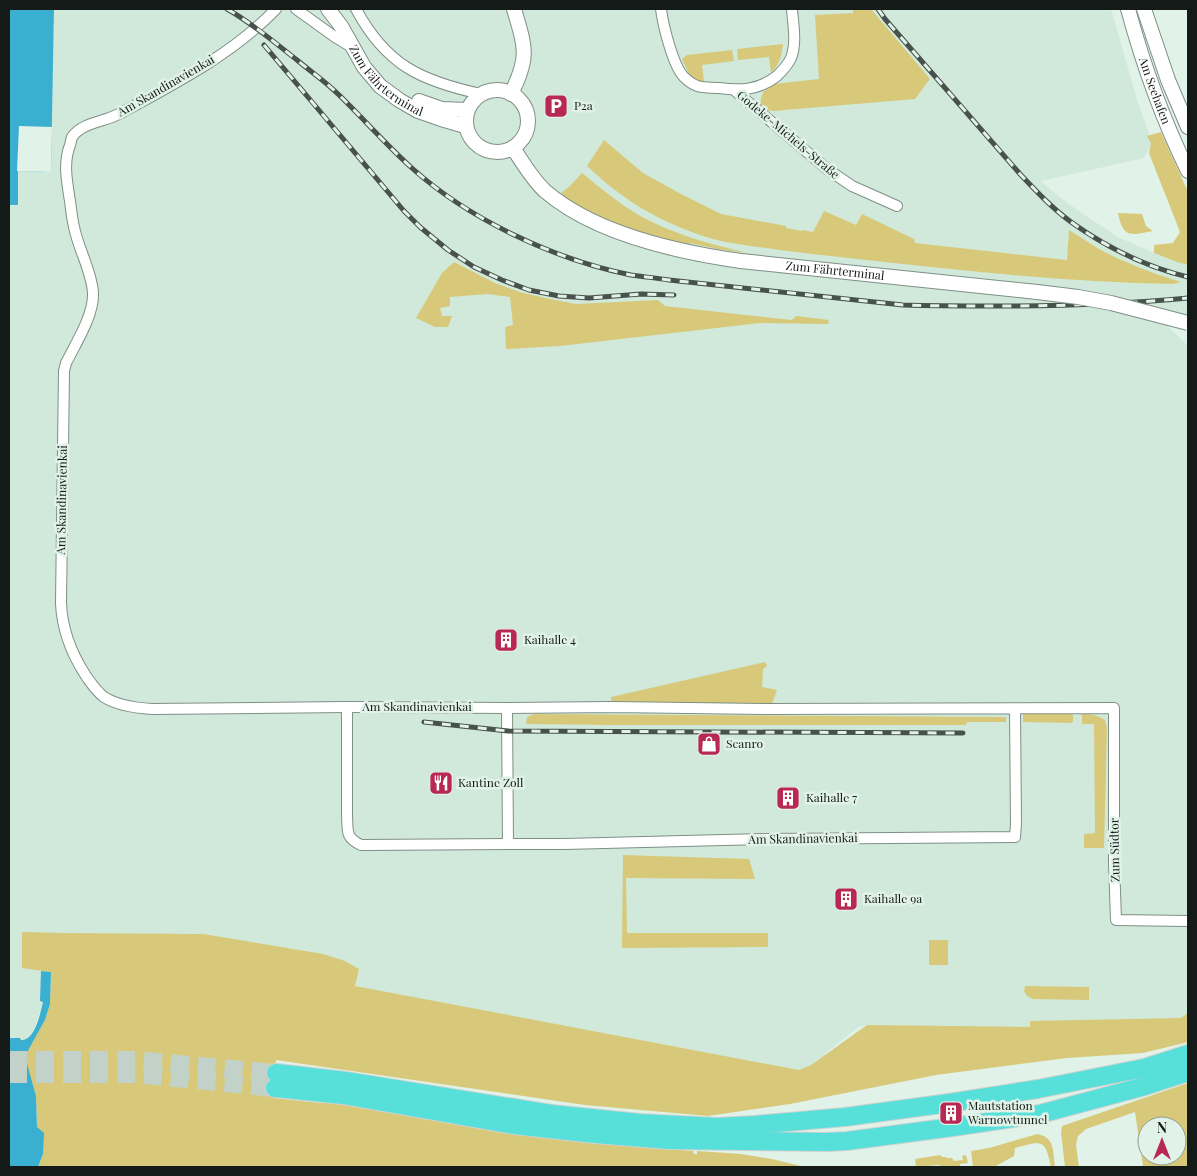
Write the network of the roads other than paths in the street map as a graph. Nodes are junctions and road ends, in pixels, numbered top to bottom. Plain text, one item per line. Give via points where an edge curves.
1 (276, 9) edge
2 (296, 9) edge
3 (328, 9) edge
4 (337, 9) edge
5 (356, 9) edge
6 (514, 9) edge
7 (661, 9) edge
8 (792, 9) edge
9 (1128, 9) edge
10 (1144, 9) edge
11 (353, 48) junction
12 (734, 90) junction
13 (481, 94) junction
14 (512, 94) junction
15 (467, 110) junction
16 (465, 126) junction
17 (1188, 127) edge
18 (513, 148) junction
19 (1188, 171) edge
20 (897, 206) dead end
21 (1188, 323) edge
22 (347, 707) junction
23 (508, 708) junction
24 (1114, 708) joint
25 (1015, 709) junction
26 (508, 844) junction
27 (1188, 921) edge
28 (1188, 1054) edge
29 (1188, 1072) edge

1 - 22 street, Am Skandinavienkai via 205,65 116,116 84,127 72,138 66,172 74,227 93,293 87,320 64,370 61,617 70,648 92,686 119,704 152,709
2 - 11 street
3 - 11 street, Zum Fährterminal
4 - 15 street, Zum Fährterminal via 374,67 398,89 427,105
5 - 13 street, Zum Fährterminal via 379,44 411,70 443,84
6 - 14 street via 523,38 524,58
7 - 12 street via 682,75 694,86
8 - 12 street via 794,41 791,58 782,71 754,88
9 - 19 street, Am Seehafen via 1144,65
10 - 17 street, Am Seehafen
11 - 16 street, Zum Fährterminal via 380,86 399,100 418,111
12 - 20 street, Godeke-Michels-Straße via 827,170 852,186
13 - 14 street, Zum Fährterminal via 496,90
13 - 15 street
14 - 18 street via 526,110 528,124 524,138
15 - 16 street
16 - 18 street via 470,139 486,151 500,153
18 - 21 street, Zum Fährterminal, bridge via 534,179 568,207 620,232 664,246 741,261 1078,297
22 - 23 street, Am Skandinavienkai
22 - 26 street via 347,815 352,841 361,845
23 - 25 street, Am Skandinavienkai
23 - 26 street
24 - 25 street, Am Skandinavienkai
24 - 27 street, Zum Südtor via 1116,920
25 - 26 street, Am Skandinavienkai via 1015,837
28 - 29 highway via 1144,1068 1038,1089 845,1117 754,1126 640,1123 552,1114 346,1081 275,1081 514,1124 596,1134 669,1140 827,1142 1040,1114

